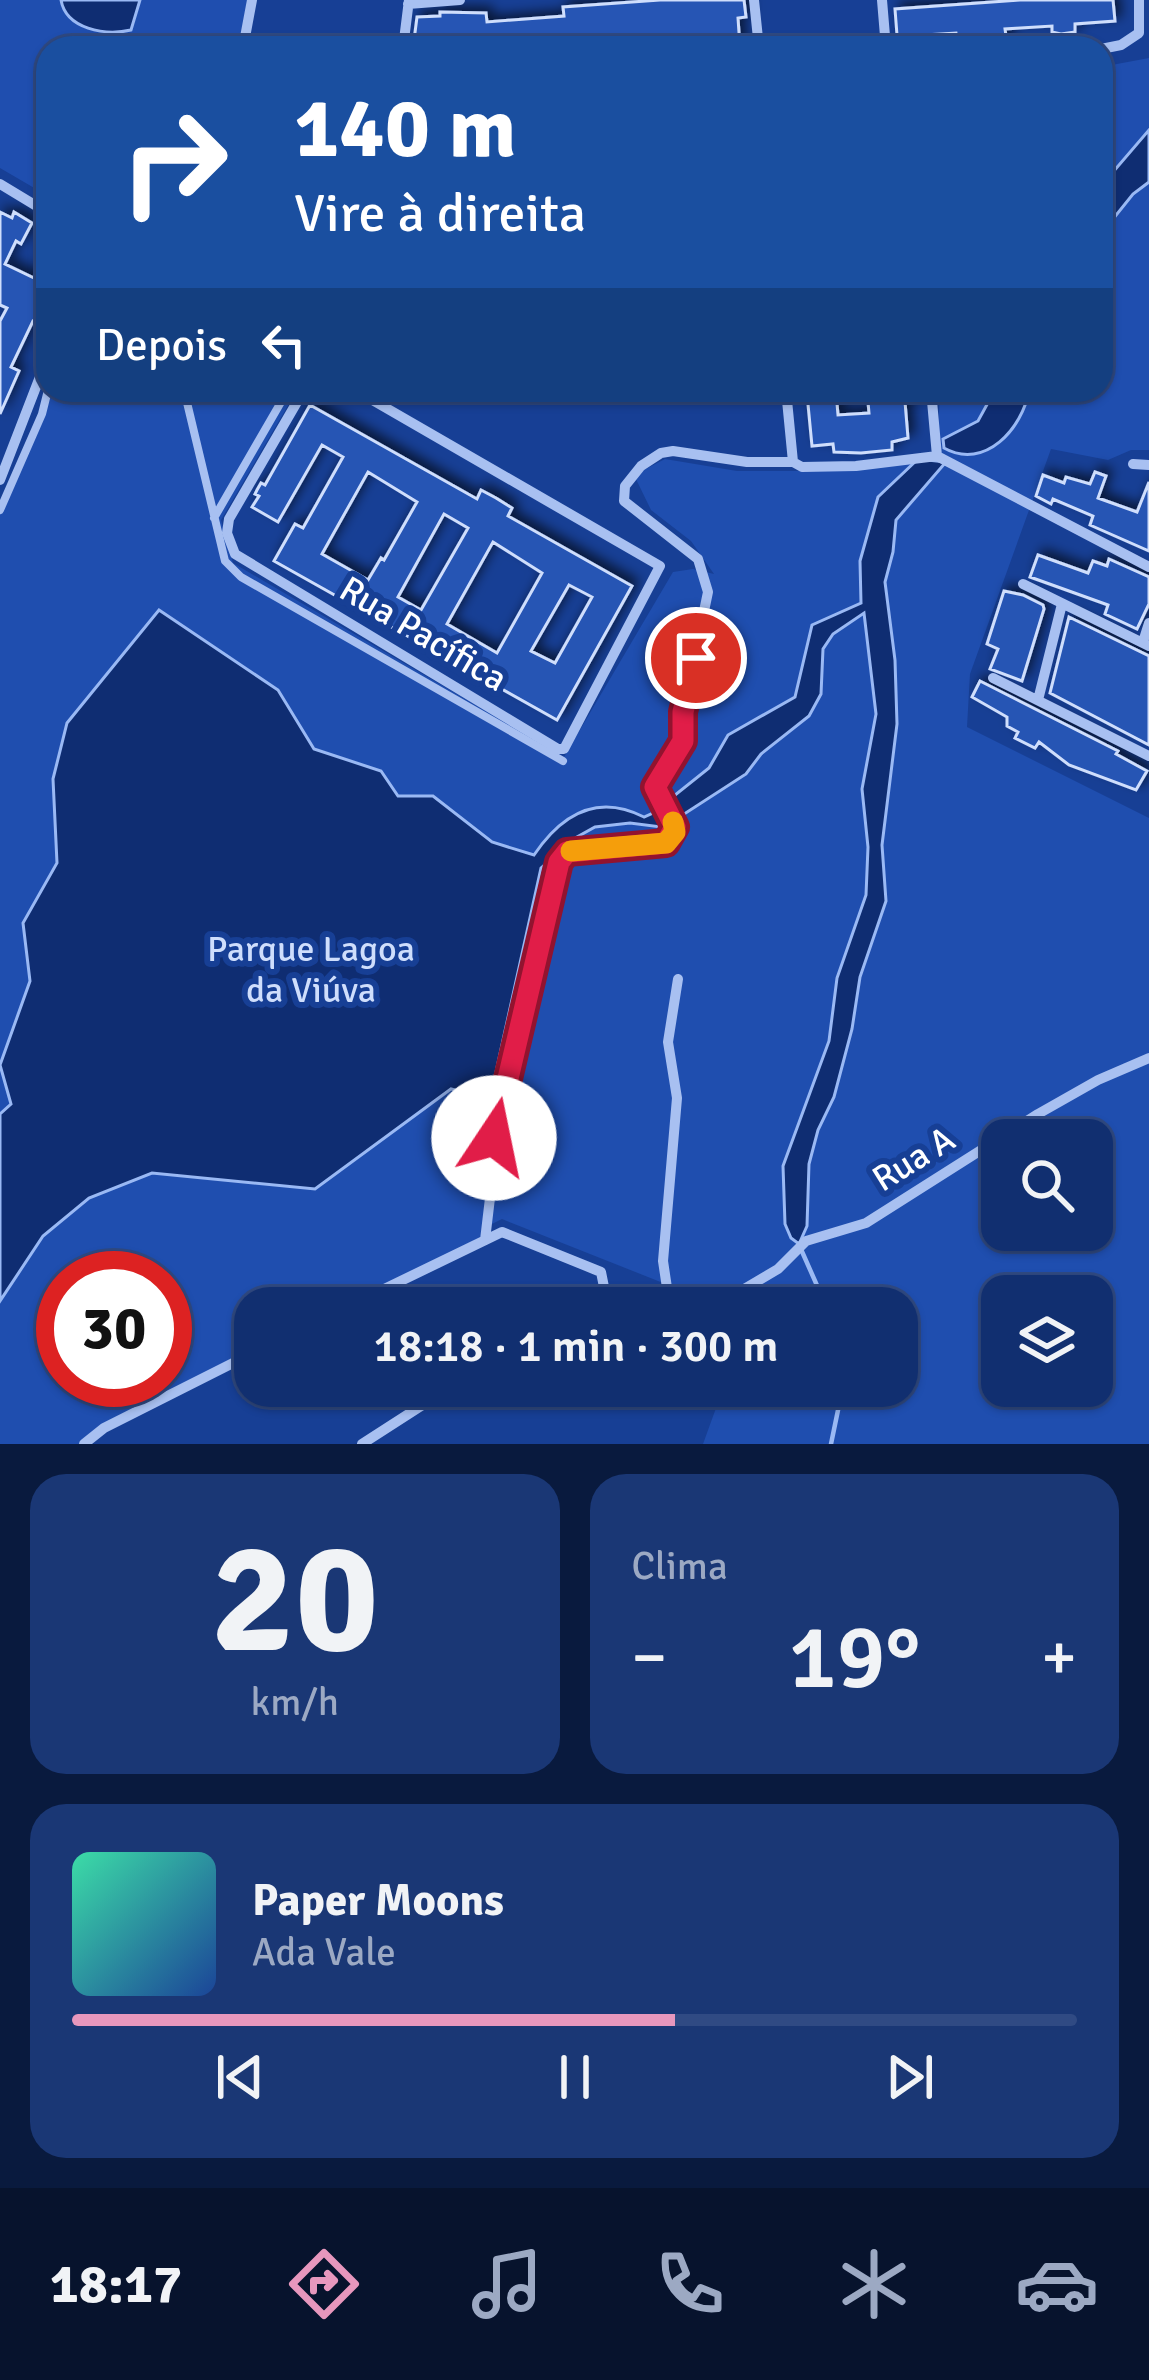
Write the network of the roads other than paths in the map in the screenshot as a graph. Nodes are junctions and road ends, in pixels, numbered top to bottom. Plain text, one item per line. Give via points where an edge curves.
1 (251, 0) edge
2 (460, 0) edge
3 (754, 0) edge
4 (882, 0) edge
5 (1139, 0) edge
6 (408, 2) edge
7 (245, 36) edge
8 (403, 36) edge
9 (758, 36) edge
10 (885, 36) edge
11 (1113, 47) edge
12 (0, 184) edge
13 (36, 205) edge
14 (36, 387) edge
15 (45, 402) edge
16 (187, 402) edge
17 (281, 402) edge
18 (297, 402) edge
19 (377, 402) edge
20 (787, 402) edge
21 (932, 402) edge
22 (937, 456) junction
23 (794, 462) junction
24 (1133, 464) dead end
25 (1149, 465) edge
26 (0, 480) edge
27 (0, 510) edge
28 (214, 519) junction
29 (1149, 566) edge
30 (1023, 584) dead end
31 (1062, 604) junction
32 (1149, 623) edge
33 (1146, 644) edge
34 (993, 678) dead end
35 (1038, 700) junction
36 (1149, 756) edge
37 (562, 761) dead end
38 (678, 979) dead end
39 (1149, 1058) edge
40 (485, 1240) junction
41 (389, 1287) edge
42 (604, 1287) edge
43 (667, 1287) edge
44 (748, 1287) edge
45 (234, 1363) edge
46 (419, 1407) edge
47 (88, 1441) edge
48 (108, 1444) edge
49 (362, 1444) edge

1 - 7 street
2 - 6 street
3 - 9 street
4 - 10 street
5 - 11 street via 1139,34
6 - 8 street
12 - 13 street
14 - 26 street
15 - 27 street
16 - 28 street
17 - 28 street
18 - 19 street, Rua Pacífica via 229,519 235,554 566,747 658,564
20 - 23 street
21 - 22 street
22 - 23 street via 856,466
22 - 29 street
23 - 40 street via 674,451 652,457 625,486 624,500 698,559 708,586 683,741 655,787 675,832 666,843 572,850 559,862 503,1089
24 - 25 street
28 - 37 street via 225,561 241,578
30 - 31 street
31 - 33 street
31 - 35 street
32 - 33 street
34 - 35 street
35 - 36 street
38 - 43 street via 668,1042 677,1098
39 - 44 street, Rua A via 1038,1114 866,1223 802,1245
40 - 41 street
40 - 42 street via 510,1233 601,1272
45 - 47 street
46 - 49 street
47 - 48 street

